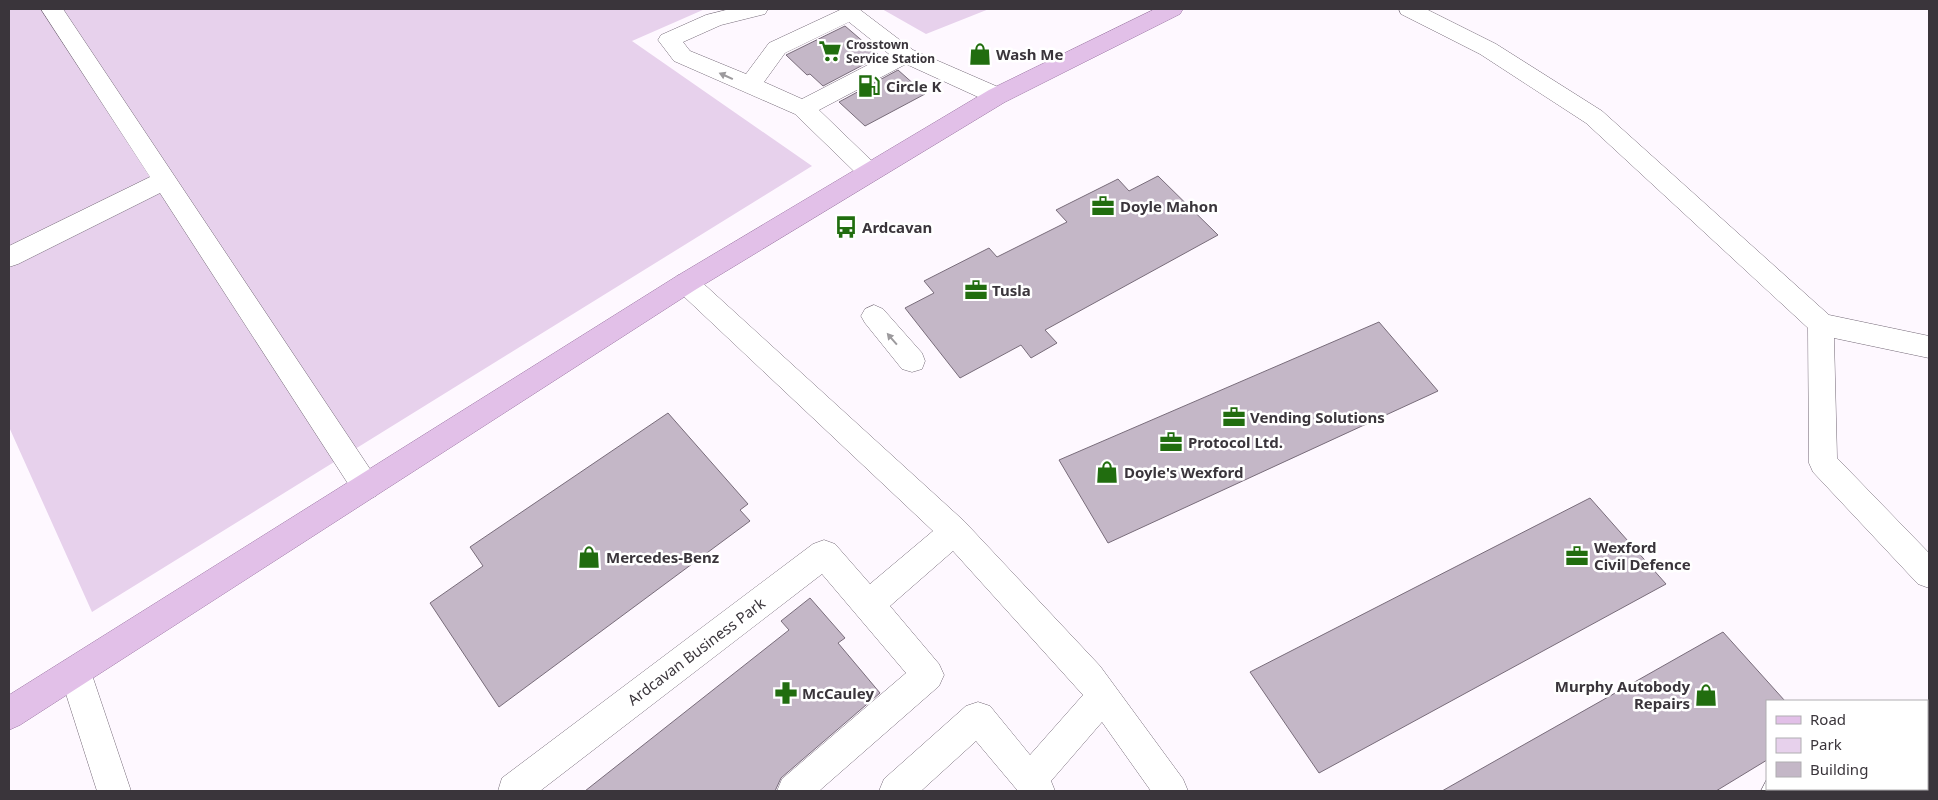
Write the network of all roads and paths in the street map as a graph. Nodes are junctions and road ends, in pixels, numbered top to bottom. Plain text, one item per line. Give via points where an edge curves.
1 (52, 9) edge
2 (757, 9) edge
3 (1172, 9) edge
4 (1410, 9) edge
5 (844, 11) edge
6 (904, 54) junction
7 (749, 86) junction
8 (997, 96) junction
9 (803, 108) junction
10 (869, 172) junction
11 (164, 180) junction
12 (9, 257) edge
13 (686, 283) junction
14 (874, 316) dead end
15 (1821, 324) junction
16 (1929, 347) edge
17 (912, 361) dead end
18 (366, 486) junction
19 (954, 531) junction
20 (1929, 574) edge
21 (869, 605) junction
22 (75, 672) junction
23 (1103, 697) junction
24 (9, 714) edge
25 (1034, 786) edge
26 (514, 790) dead end
27 (114, 791) edge
28 (794, 791) edge
29 (896, 791) edge
30 (1171, 791) edge

1 - 11 street
7 -> 2 street via 682,56 669,40 714,20
3 - 8 main road
4 - 15 street via 1488,49 1594,117
5 - 6 street
5 - 7 street via 777,48
6 - 8 street
6 - 9 street
7 - 9 street
8 - 10 main road
9 - 10 street
10 - 13 main road
11 - 12 street
11 - 18 street
13 - 18 main road
13 - 19 street
17 -> 14 street
15 - 16 street
15 - 20 street via 1823,463
18 - 22 main road
19 - 21 street
19 - 23 street via 1089,677
21 - 26 street, Ardcavan Business Park via 824,554
21 - 28 street, Ardcavan Business Park via 928,675
22 - 24 main road
22 - 27 street
23 - 25 street
23 - 30 street
25 - 29 street via 978,718

